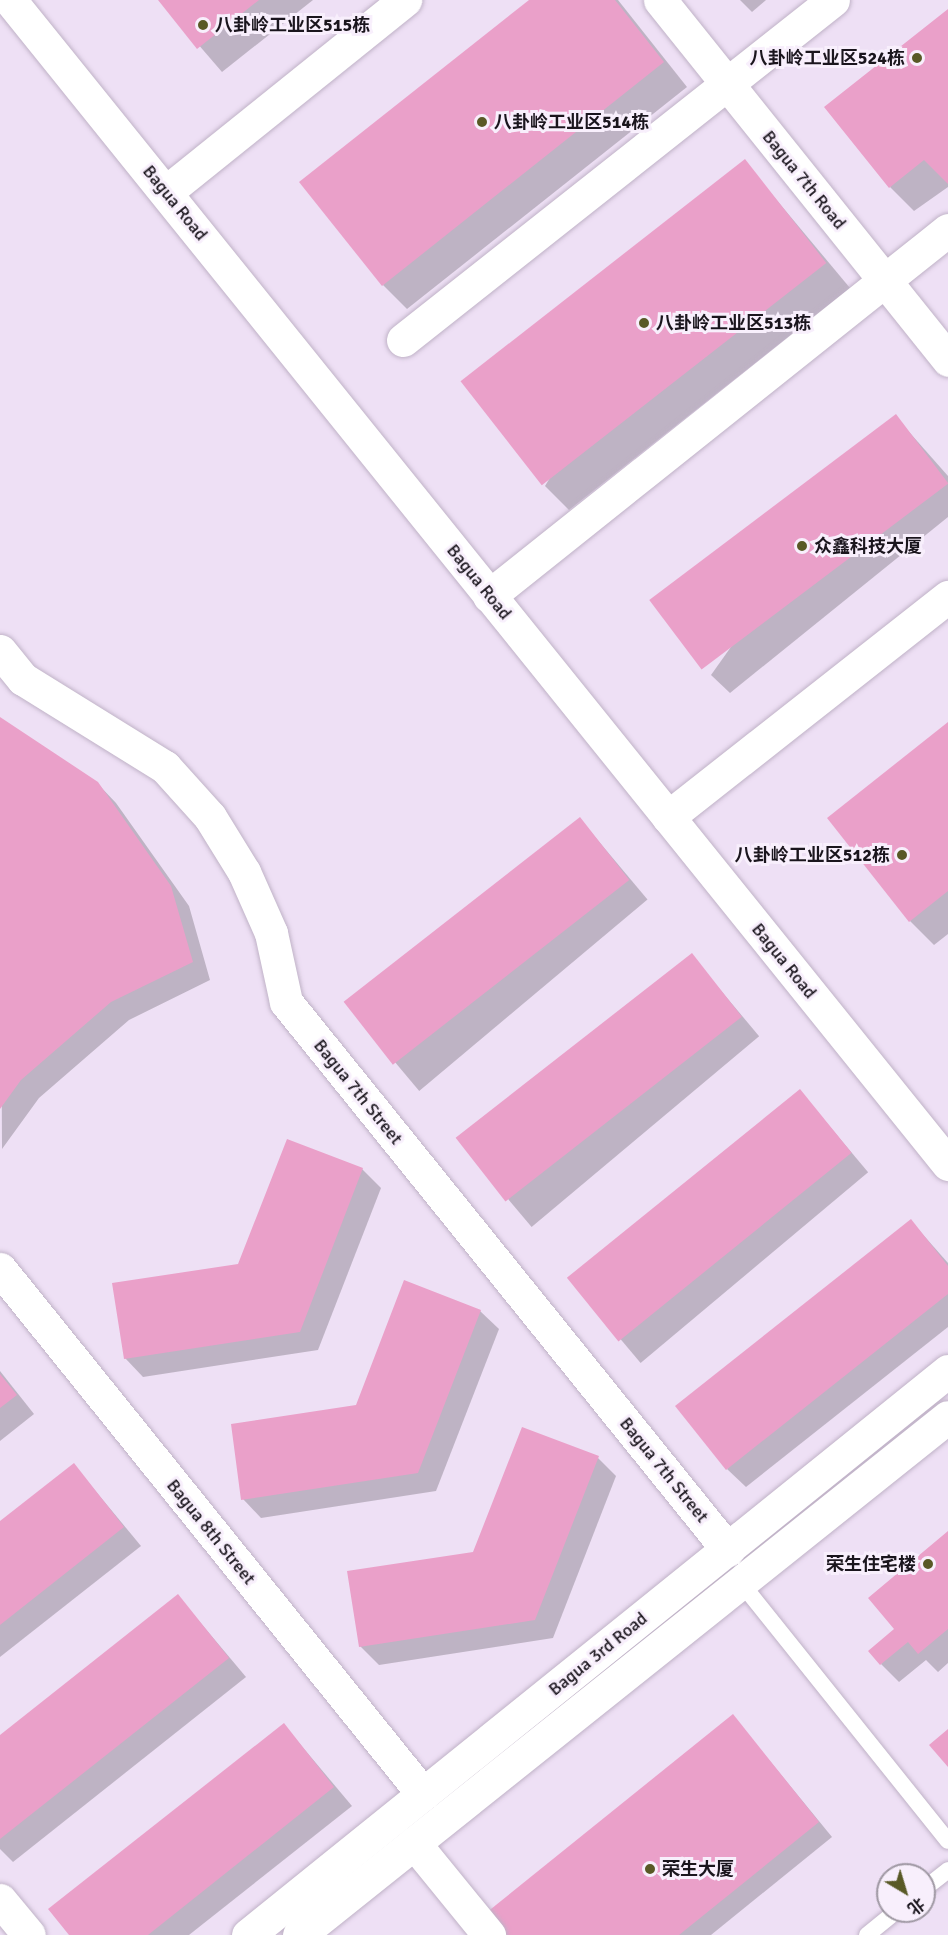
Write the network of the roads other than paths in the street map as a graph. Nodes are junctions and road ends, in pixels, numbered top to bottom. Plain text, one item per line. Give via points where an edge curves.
1 (10, 0) edge
2 (405, 0) edge
3 (660, 0) edge
4 (833, 0) edge
5 (727, 84) junction
6 (166, 192) junction
7 (948, 230) edge
8 (884, 281) junction
9 (403, 340) dead end
10 (948, 360) edge
11 (489, 596) junction
12 (948, 597) edge
13 (0, 651) edge
14 (668, 817) junction
15 (948, 1164) edge
16 (0, 1269) edge
17 (948, 1371) edge
18 (948, 1417) edge
19 (728, 1550) junction
20 (742, 1584) junction
21 (423, 1794) junction
22 (948, 1841) edge
23 (414, 1843) junction
24 (948, 1870) edge
25 (936, 1880) edge
26 (0, 1900) edge
27 (882, 1923) edge
28 (28, 1935) edge
29 (248, 1935) edge
30 (298, 1935) edge
31 (489, 1935) edge
32 (867, 1935) edge

1 - 6 street, Bagua Road
2 - 6 street
3 - 5 street, Bagua 7th Road
4 - 5 street
5 - 8 street, Bagua 7th Road
5 - 9 street
6 - 11 street, Bagua Road
7 - 8 street
8 - 10 street, Bagua 7th Road
8 - 11 street
11 - 14 street, Bagua Road
12 - 14 street
13 - 19 street, Bagua 7th Street via 22,679 165,767 210,817 244,872 271,933 286,1002
14 - 15 street, Bagua Road
16 - 21 street, Bagua 8th Street
17 - 19 street, Bagua 3rd Road
18 - 20 street, Bagua 3rd Road
19 - 21 street, Bagua 3rd Road
20 - 22 lane
20 - 23 street, Bagua 3rd Road
21 - 29 street, Bagua 3rd Road
23 - 30 street, Bagua 3rd Road
23 - 31 street
24 - 25 lane
26 - 28 street
27 - 32 lane

